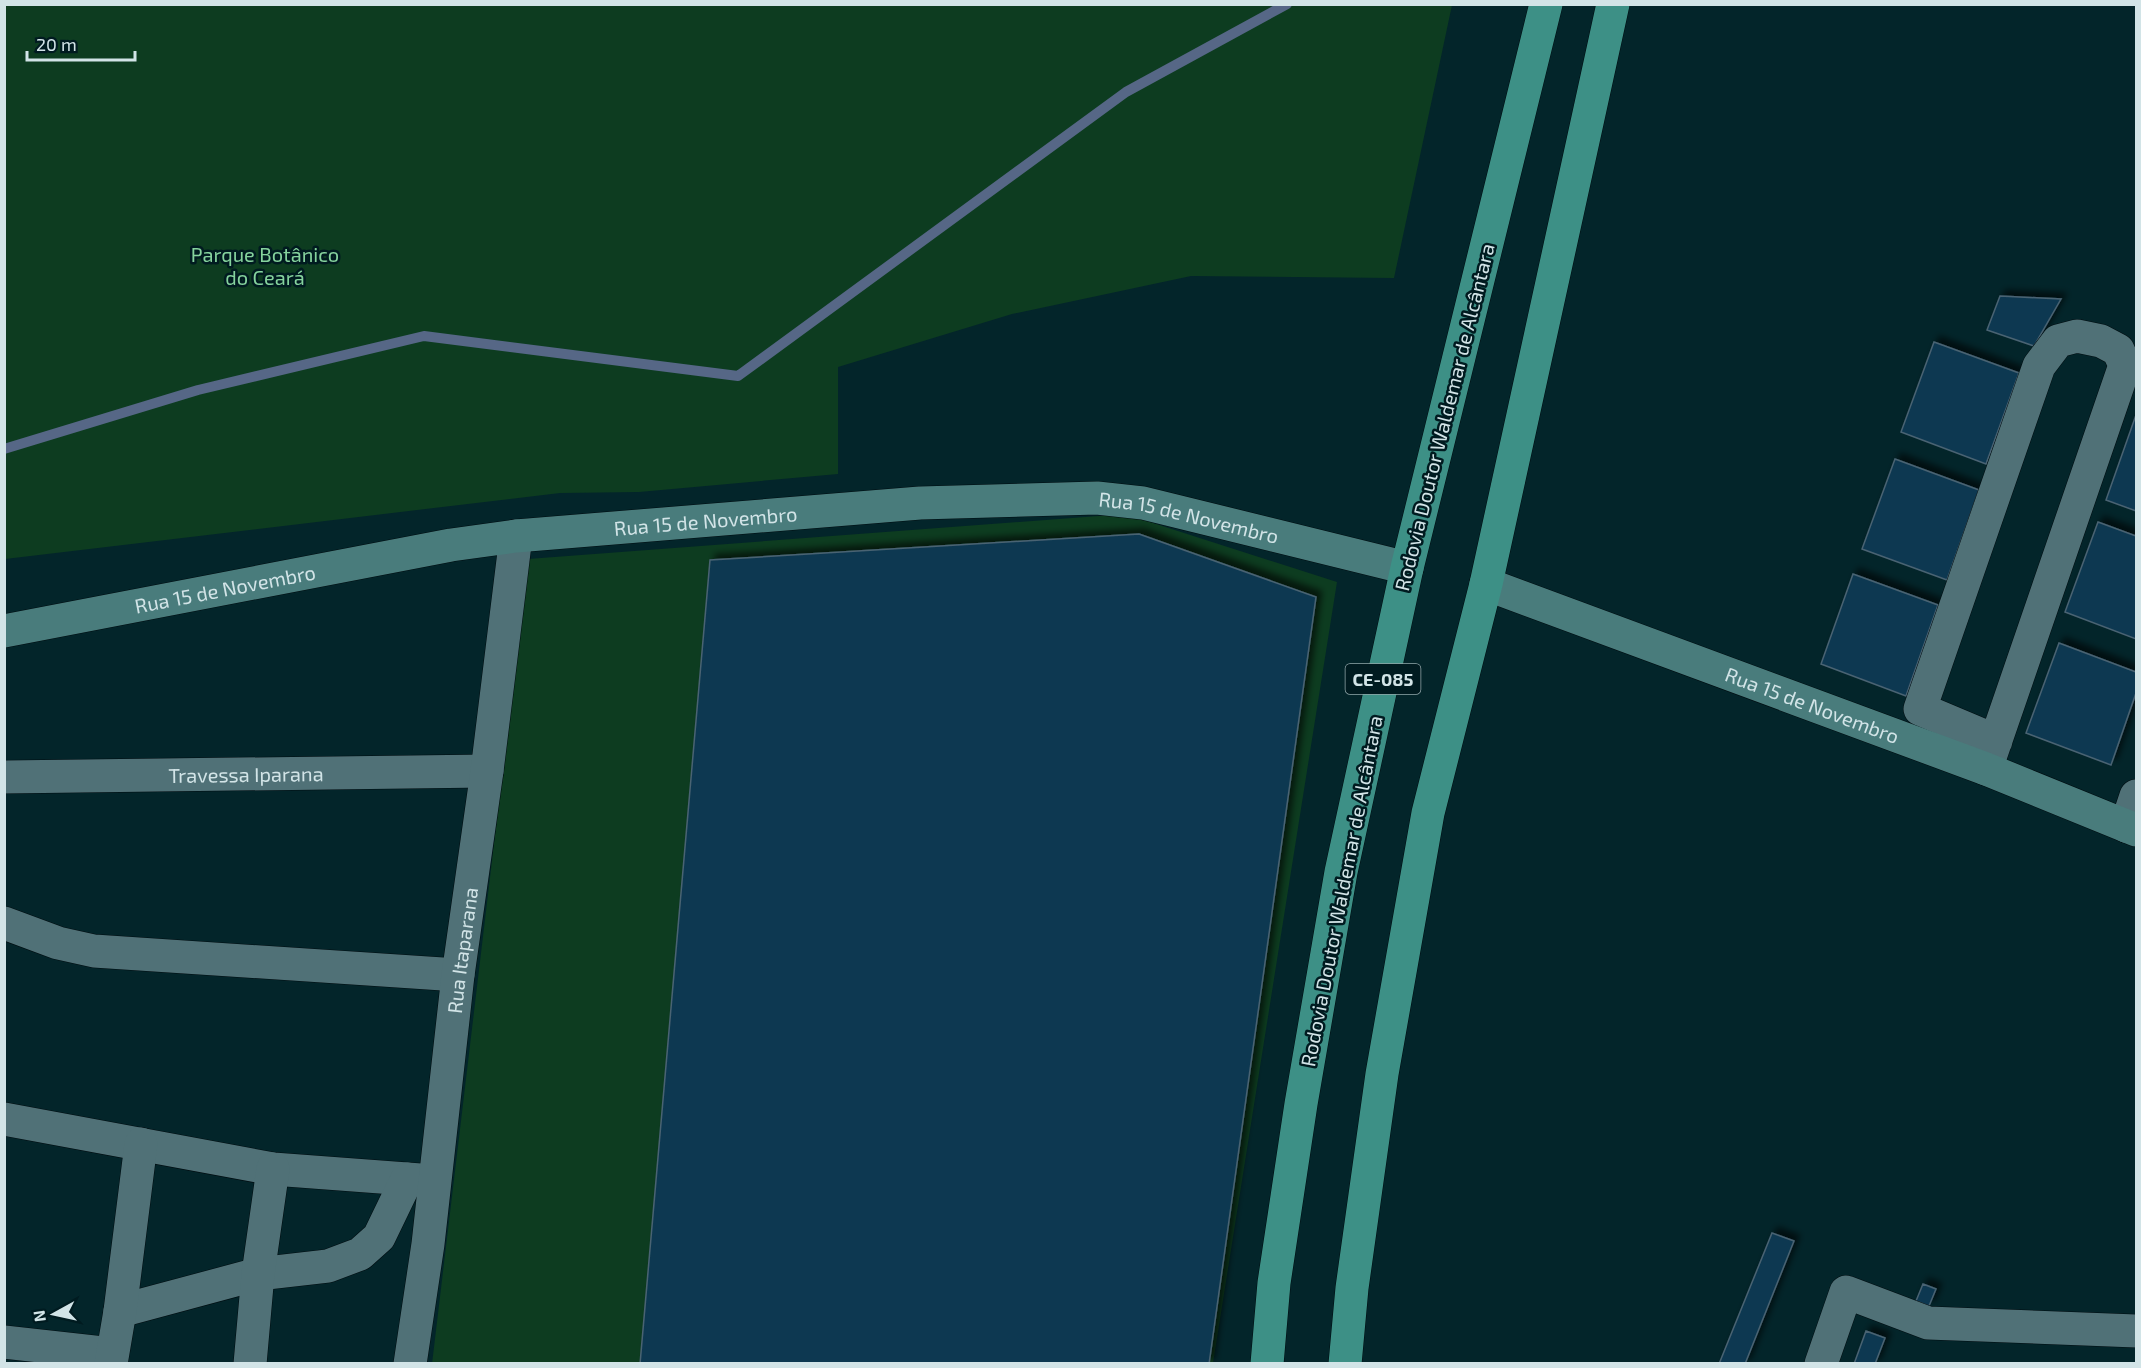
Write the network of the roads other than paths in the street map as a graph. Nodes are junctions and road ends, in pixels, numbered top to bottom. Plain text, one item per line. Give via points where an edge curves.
1 (1546, 4) edge
2 (1613, 4) edge
3 (516, 536) junction
4 (1407, 568) junction
5 (1486, 584) junction
6 (4, 631) edge
7 (1991, 755) junction
8 (487, 771) junction
9 (4, 777) edge
10 (2136, 795) edge
11 (2131, 828) edge
12 (4, 923) edge
13 (458, 975) junction
14 (4, 1119) edge
15 (141, 1144) junction
16 (273, 1169) junction
17 (420, 1180) junction
18 (258, 1274) junction
19 (120, 1311) junction
20 (2136, 1331) edge
21 (4, 1342) edge
22 (112, 1359) edge
23 (250, 1364) edge
24 (410, 1364) edge
25 (1267, 1364) edge
26 (1345, 1364) edge
27 (1821, 1364) edge

1 - 4 highway, Rodovia Doutor Waldemar de Alcântara / CE-085
2 - 5 highway
3 - 4 main road, Rua 15 de Novembro via 920,504 1097,498 1143,503
3 - 6 main road, Rua 15 de Novembro via 451,545
3 - 8 street, Rua Itaparana
4 - 25 highway, Rodovia Doutor Waldemar de Alcântara / CE-085 via 1341,872 1274,1283
5 - 7 main road, Rua 15 de Novembro
5 - 26 highway via 1428,813 1380,1086
7 - 7 street via 2125,365 2118,350 2101,340 2076,336 2058,341 2039,366 1920,710
7 - 11 main road, Rua 15 de Novembro
8 - 9 street, Travessa Iparana
8 - 13 street, Rua Itaparana
10 - 11 street
12 - 13 street via 58,943 94,951
13 - 17 street, Rua Itaparana
14 - 15 street
15 - 16 street
15 - 19 street
16 - 17 street
16 - 18 street
17 - 18 street via 379,1237 360,1254 328,1266
17 - 24 street, Rua Itaparana via 428,1244
18 - 19 street
18 - 23 street
19 - 22 street
20 - 27 street via 1929,1323 1846,1292
21 - 22 street

